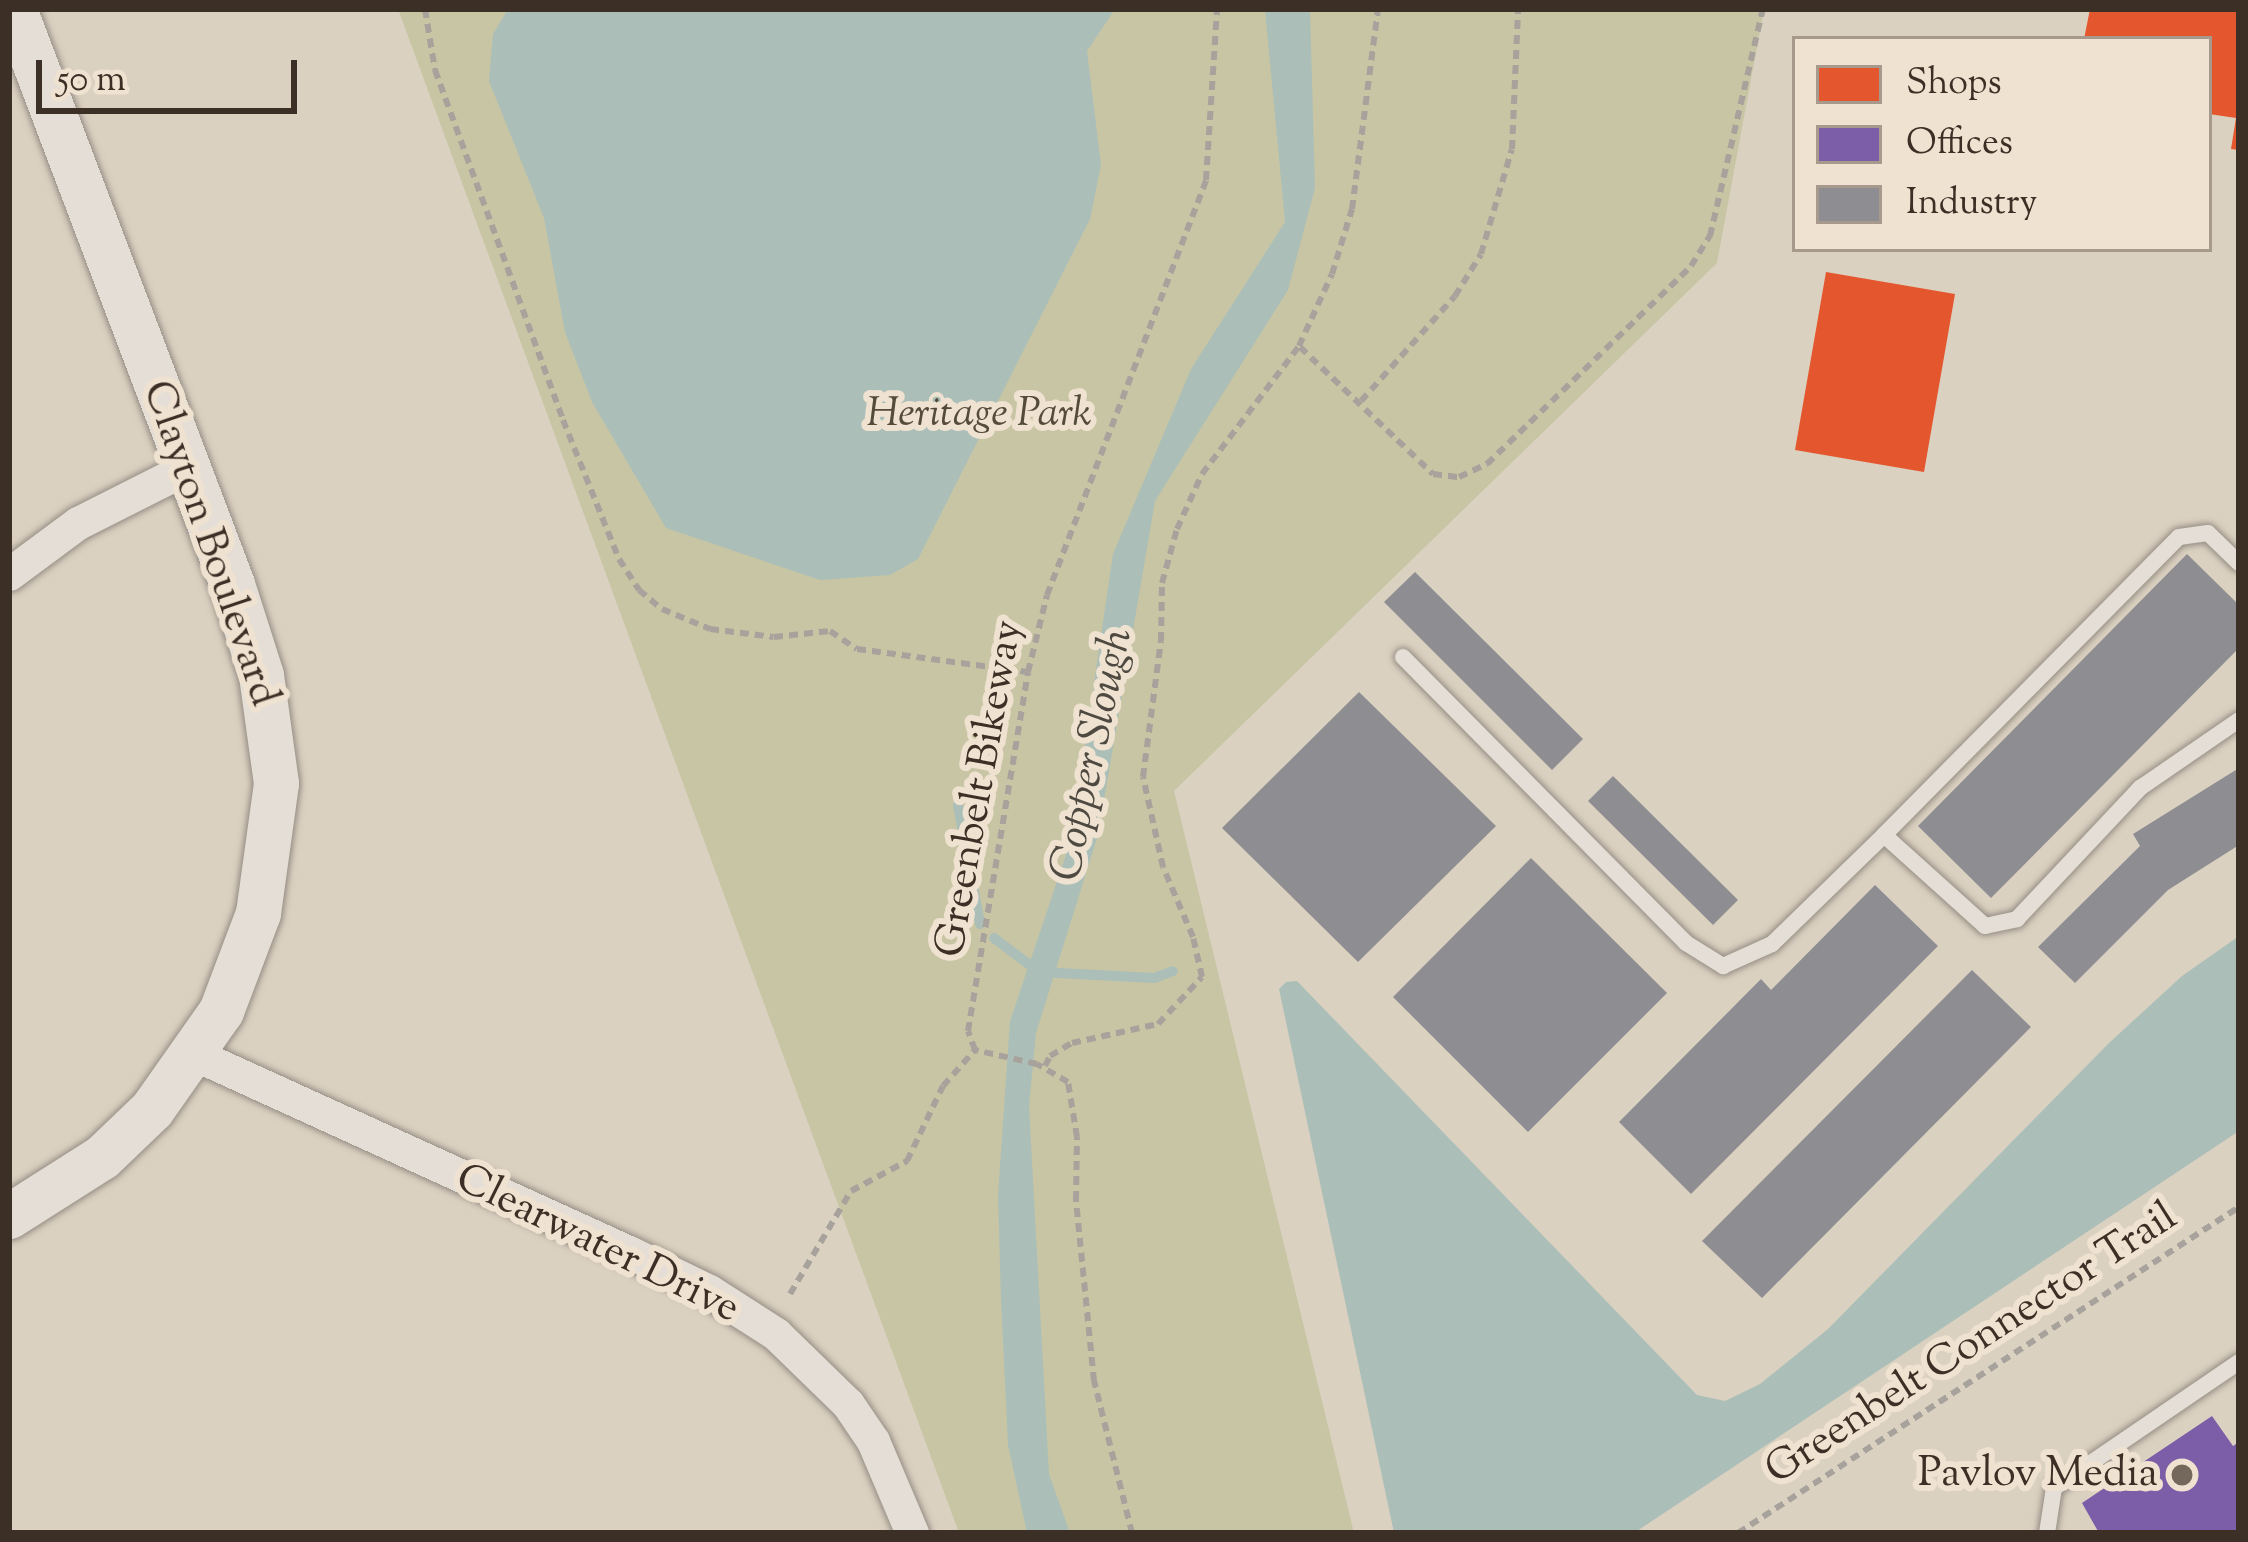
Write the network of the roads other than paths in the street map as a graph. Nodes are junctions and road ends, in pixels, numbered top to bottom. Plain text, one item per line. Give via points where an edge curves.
1 (14, 19) edge
2 (187, 468) junction
3 (2239, 563) edge
4 (9, 574) edge
5 (1402, 657) dead end
6 (2239, 720) edge
7 (1884, 836) junction
8 (194, 1054) junction
9 (9, 1216) edge
10 (2239, 1362) edge
11 (912, 1533) edge
12 (2047, 1533) edge

1 - 2 street, Clayton Boulevard
2 - 4 street via 78,523
2 - 8 street, Clayton Boulevard via 261,675 275,783 258,913 223,1008
3 - 7 lane via 2208,533 2179,537
5 - 7 lane via 1686,943 1723,966 1772,944
6 - 7 lane via 2140,788 2017,919 1985,926
8 - 9 street, Clayton Boulevard via 102,1157
8 - 11 street, Clearwater Drive via 709,1291 776,1334 848,1404
10 - 12 lane via 2054,1488

